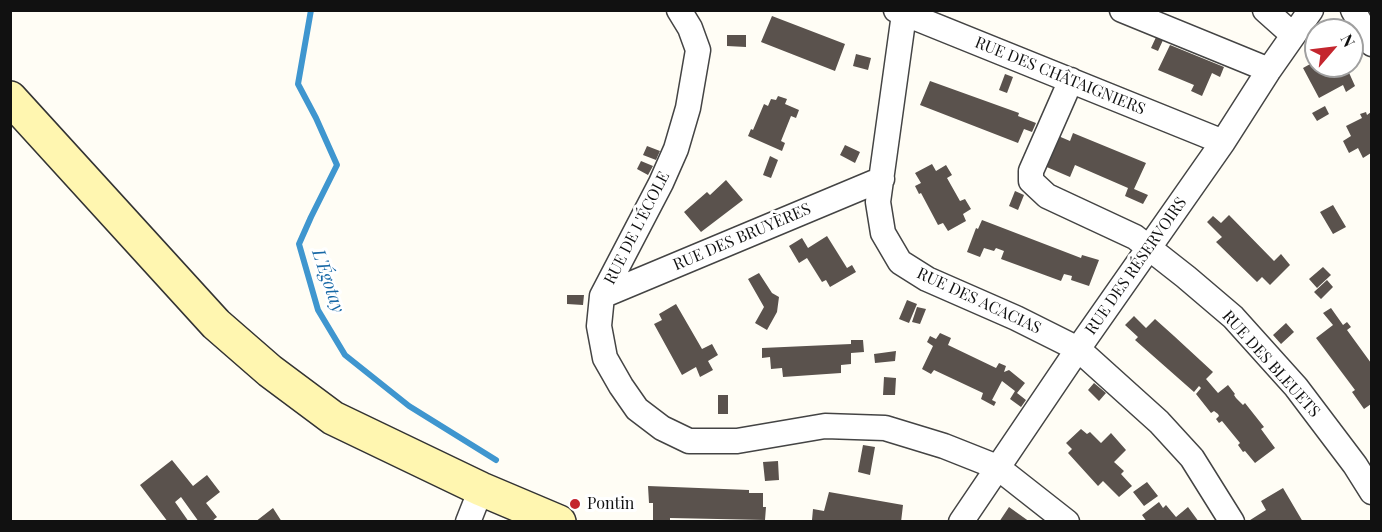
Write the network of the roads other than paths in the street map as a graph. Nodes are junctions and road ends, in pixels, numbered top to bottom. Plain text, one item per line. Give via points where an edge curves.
1 (679, 10) edge
2 (1122, 10) edge
3 (1265, 10) edge
4 (1311, 10) edge
5 (1353, 10) edge
6 (900, 12) edge
7 (1293, 35) junction
8 (1371, 44) edge
9 (1269, 70) junction
10 (1071, 80) junction
11 (10, 98) edge
12 (1223, 142) junction
13 (882, 178) junction
14 (1149, 249) junction
15 (602, 296) junction
16 (1078, 349) junction
17 (997, 467) junction
18 (481, 489) junction
19 (1371, 492) edge
20 (468, 522) edge
21 (559, 522) edge
22 (962, 522) edge
23 (1066, 522) edge
24 (1232, 522) edge

1 - 15 street, RUE DE L'ÉCOLE via 698,50 688,108 661,183
2 - 9 street
3 - 7 street
4 - 7 street, RUE DES RÉSERVOIRS
5 - 8 street
6 - 10 street, RUE DES CHÂTAIGNIERS
6 - 13 street, RUE DES ACACIAS
7 - 9 street, RUE DES RÉSERVOIRS
9 - 12 street, RUE DES RÉSERVOIRS
10 - 12 street, RUE DES CHÂTAIGNIERS
10 - 14 street, RUE DES BLEUETS via 1031,171 1031,182 1047,196 1135,237
11 - 18 main road via 216,324 270,370 333,418
12 - 14 street, RUE DES RÉSERVOIRS
13 - 15 street, RUE DES BRUYÈRES
13 - 16 street, RUE DES ACACIAS via 878,202 883,233 900,262 927,279
14 - 16 street, RUE DES RÉSERVOIRS
14 - 19 street, RUE DES BLEUETS via 1233,317 1296,387
15 - 17 street, RUE DE L'ÉCOLE via 599,326 605,358 621,386 637,409 662,428 689,441 737,441 825,426 885,428
16 - 17 street, RUE DES RÉSERVOIRS
16 - 24 street, RUE DES ACACIAS via 1159,422 1192,458
17 - 22 street, RUE DES RÉSERVOIRS
17 - 23 street, RUE DE L'ÉCOLE
18 - 20 street
18 - 21 main road

